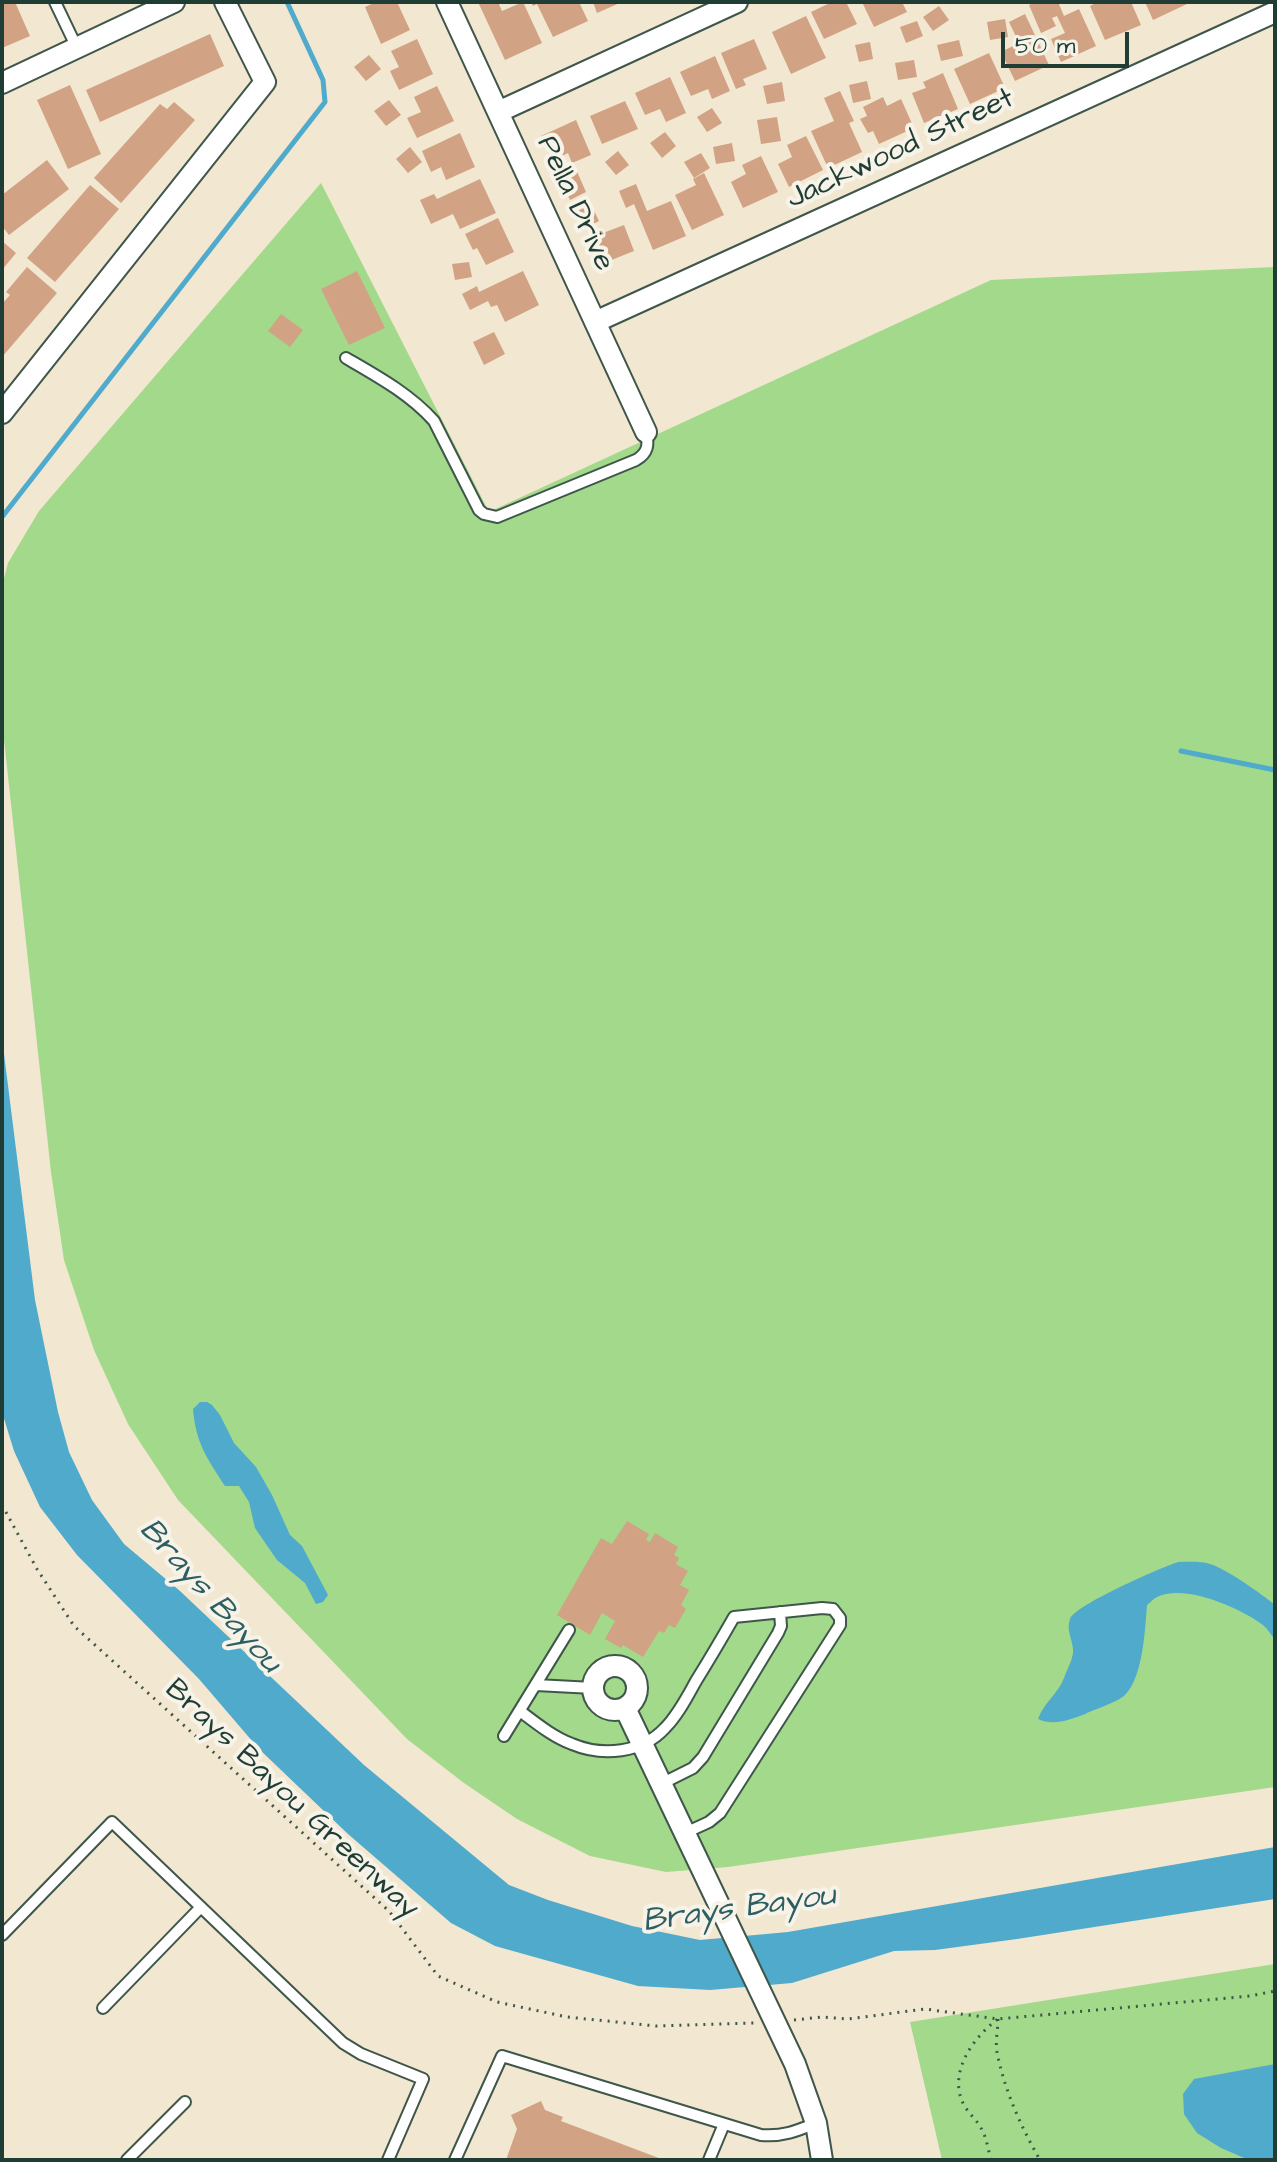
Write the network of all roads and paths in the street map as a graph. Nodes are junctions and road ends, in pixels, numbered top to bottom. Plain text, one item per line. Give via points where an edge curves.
1 (55, 2) edge
2 (174, 2) edge
3 (225, 2) edge
4 (447, 2) edge
5 (737, 2) edge
6 (1275, 12) edge
7 (77, 48) junction
8 (2, 83) edge
9 (498, 112) junction
10 (595, 322) junction
11 (346, 358) dead end
12 (2, 413) edge
13 (646, 432) joint
14 (2, 1505) edge
15 (780, 1612) junction
16 (569, 1630) dead end
17 (536, 1685) junction
18 (593, 1688) junction
19 (625, 1708) junction
20 (520, 1711) junction
21 (504, 1736) dead end
22 (643, 1744) junction
23 (661, 1784) junction
24 (685, 1833) junction
25 (201, 1907) junction
26 (2, 1935) edge
27 (1275, 1991) edge
28 (103, 2008) dead end
29 (766, 2015) junction
30 (998, 2019) junction
31 (785, 2022) dead end
32 (185, 2102) dead end
33 (816, 2123) junction
34 (724, 2124) junction
35 (132, 2158) edge
36 (388, 2160) edge
37 (455, 2160) edge
38 (709, 2160) edge
39 (822, 2160) edge
40 (991, 2160) edge
41 (1040, 2160) edge

1 - 7 lane
2 - 7 street
3 - 12 street via 265,82
4 - 9 street, Pella Drive
5 - 9 street
6 - 10 street, Jackwood Street
7 - 8 street
9 - 10 street, Pella Drive
10 - 13 street, Pella Drive
11 - 13 lane via 434,421 479,510 491,517 644,456
14 - 29 path, Brays Bayou Greenway via 74,1626 389,1911 438,1976 497,2002 567,2017 656,2026
15 - 22 lane via 734,1617 676,1715
15 - 23 lane via 778,1633 703,1757
15 - 24 lane via 833,1609 840,1625 720,1813
16 - 17 lane
17 - 18 lane
17 - 20 lane
18 - 19 street via 604,1708
18 - 19 street via 595,1677 606,1667 628,1669 638,1689
19 - 22 street
20 - 21 lane
20 - 22 lane via 582,1748 612,1751
22 - 23 street
23 - 24 street
24 - 29 street
25 - 26 lane via 112,1822
25 - 28 lane
25 - 36 lane via 343,2043 423,2079
27 - 30 path
29 - 33 street via 795,2064
30 - 31 path via 925,2009
30 - 40 path via 966,2055 958,2078 962,2103 982,2129
30 - 41 path via 996,2048 1005,2084
32 - 35 lane
33 - 34 lane via 776,2136
33 - 39 street
34 - 37 lane via 502,2056
34 - 38 lane

